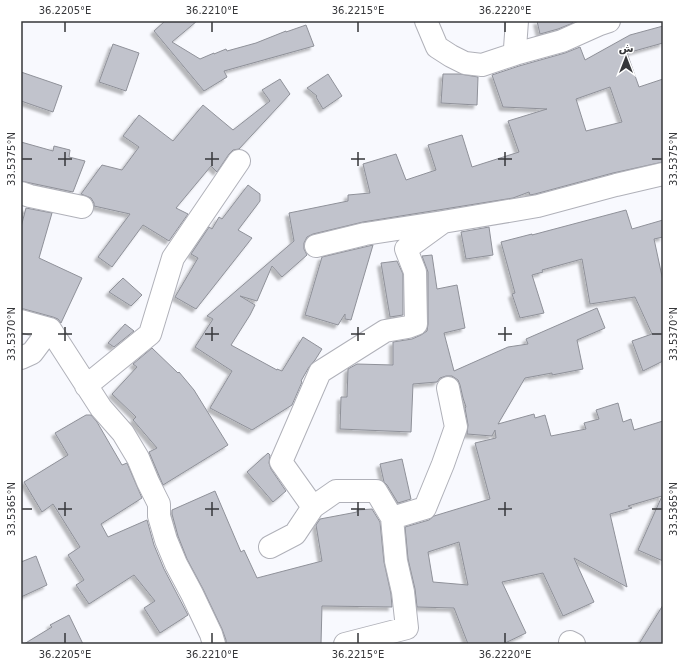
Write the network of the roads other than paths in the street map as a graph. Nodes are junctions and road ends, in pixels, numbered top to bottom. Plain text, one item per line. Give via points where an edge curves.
1 (426, 21) edge
2 (517, 21) edge
3 (609, 21) edge
4 (515, 54) junction
5 (240, 161) dead end
6 (663, 174) edge
7 (21, 193) edge
8 (82, 207) dead end
9 (443, 222) junction
10 (316, 246) dead end
11 (21, 321) edge
12 (50, 329) junction
13 (21, 358) edge
14 (86, 386) junction
15 (448, 388) dead end
16 (313, 507) junction
17 (392, 518) junction
18 (270, 547) dead end
19 (214, 644) edge
20 (345, 644) edge

1 - 4 street via 437,47 466,63 482,65
2 - 4 street
3 - 4 street via 562,41
5 - 14 street via 173,258 150,334
6 - 9 street via 538,206
7 - 8 street
9 - 10 street via 365,234
9 - 16 street via 406,249 415,272 416,324 385,331 320,372 281,462
11 - 12 street
12 - 13 street via 32,353
12 - 14 street
14 - 19 street via 123,433 138,458 159,504 159,516 166,540
15 - 17 street via 456,427 425,508
16 - 17 street via 336,491 376,491
16 - 18 street via 295,534
17 - 20 street via 407,628

